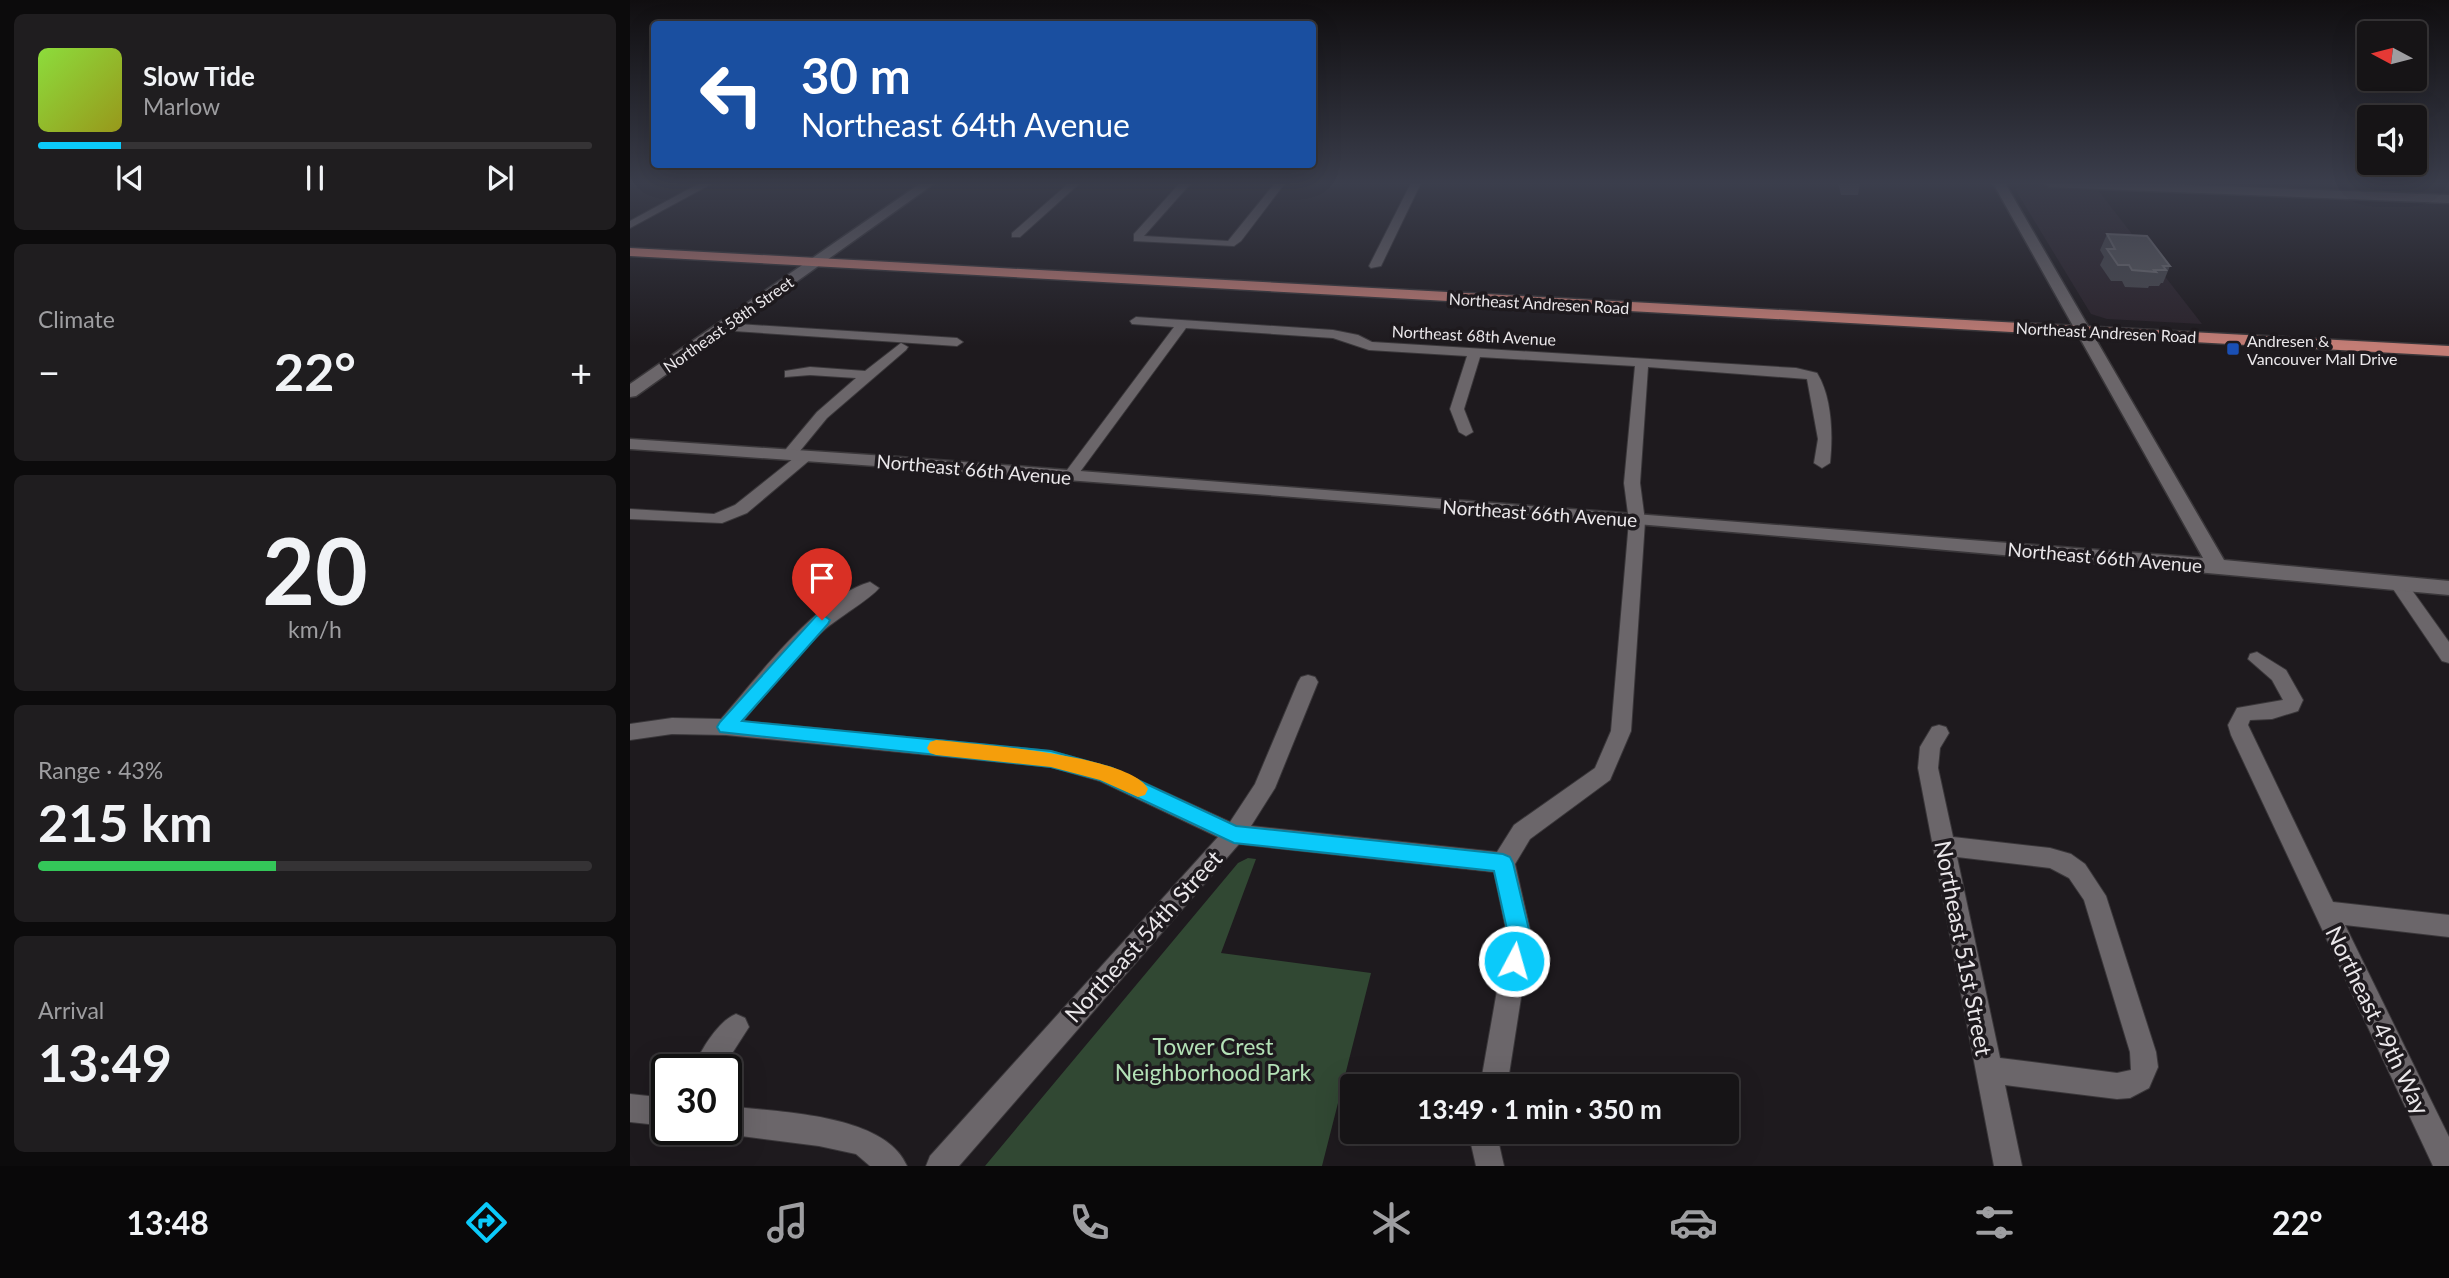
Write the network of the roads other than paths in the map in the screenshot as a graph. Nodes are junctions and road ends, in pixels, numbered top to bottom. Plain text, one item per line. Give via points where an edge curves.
1 (851, 237) edge
2 (1138, 237) edge
3 (1238, 237) edge
4 (1389, 237) edge
5 (2030, 237) edge
6 (630, 252) edge
7 (815, 263) junction
8 (1375, 266) dead end
9 (1136, 321) dead end
10 (1183, 324) junction
11 (723, 327) junction
12 (2083, 330) junction
13 (957, 342) dead end
14 (901, 347) dead end
15 (2449, 351) edge
16 (1475, 353) junction
17 (1642, 363) junction
18 (790, 374) dead end
19 (868, 375) junction
20 (630, 392) edge
21 (1466, 432) dead end
22 (630, 444) edge
23 (797, 456) junction
24 (1822, 463) dead end
25 (1069, 477) junction
26 (630, 514) edge
27 (1637, 521) junction
28 (2217, 567) junction
29 (2398, 583) junction
30 (870, 588) dead end
31 (2449, 588) edge
32 (2449, 656) edge
33 (2257, 659) dead end
34 (1308, 682) dead end
35 (726, 727) junction
36 (630, 732) edge
37 (1939, 733) dead end
38 (1234, 834) junction
39 (1944, 846) junction
40 (1503, 863) junction
41 (2326, 912) junction
42 (2449, 926) edge
43 (736, 1027) dead end
44 (717, 1054) edge
45 (1989, 1070) junction
46 (1495, 1074) edge
47 (630, 1108) edge
48 (651, 1110) edge
49 (742, 1122) edge
50 (1485, 1144) edge
51 (893, 1166) edge
52 (940, 1166) edge
53 (1490, 1166) edge
54 (2008, 1166) edge
55 (2448, 1166) edge

1 - 7 street, Northeast 58th Street
2 - 3 street via 1230,244
4 - 8 street
5 - 12 street
6 - 7 main road, Northeast Andresen Road
7 - 11 street, Northeast 58th Street
7 - 12 main road, Northeast Andresen Road
9 - 10 street, Northeast 68th Avenue
10 - 16 street, Northeast 68th Avenue via 1333,334 1369,346
10 - 25 street
11 - 13 street
11 - 20 street, Northeast 58th Street
12 - 15 main road, Northeast Andresen Road
12 - 28 street
14 - 19 street
16 - 17 street, Northeast 68th Avenue
16 - 21 street via 1457,410
17 - 24 street, Northeast 68th Avenue via 1812,376 1825,439
17 - 27 street via 1632,483
18 - 19 street
19 - 23 street via 822,415
22 - 23 street, Northeast 66th Avenue
23 - 25 street, Northeast 66th Avenue
23 - 26 street via 736,511 716,519
25 - 27 street, Northeast 66th Avenue
27 - 28 street, Northeast 66th Avenue
27 - 40 street via 1621,731 1603,774 1522,832
28 - 29 street, Northeast 66th Avenue
29 - 31 street, Northeast 66th Avenue
29 - 32 street
30 - 35 street via 822,620
33 - 41 street, Northeast 49th Way via 2273,669 2293,700 2291,706 2244,713 2238,725
34 - 38 street, Northeast 54th Street via 1264,788
35 - 36 street via 672,726
35 - 38 street via 1051,759 1105,774
37 - 39 street, Northeast 51st Street via 1928,757
38 - 40 street
38 - 52 street, Northeast 54th Street
39 - 45 street, Northeast 51st Street
39 - 45 street via 2050,858 2077,871 2094,896 2145,1067 2140,1079 2117,1086
40 - 46 street via 1519,934
41 - 42 street
41 - 55 street, Northeast 49th Way
43 - 44 street
45 - 54 street, Northeast 51st Street
47 - 48 street
49 - 51 street via 863,1142
50 - 53 street

